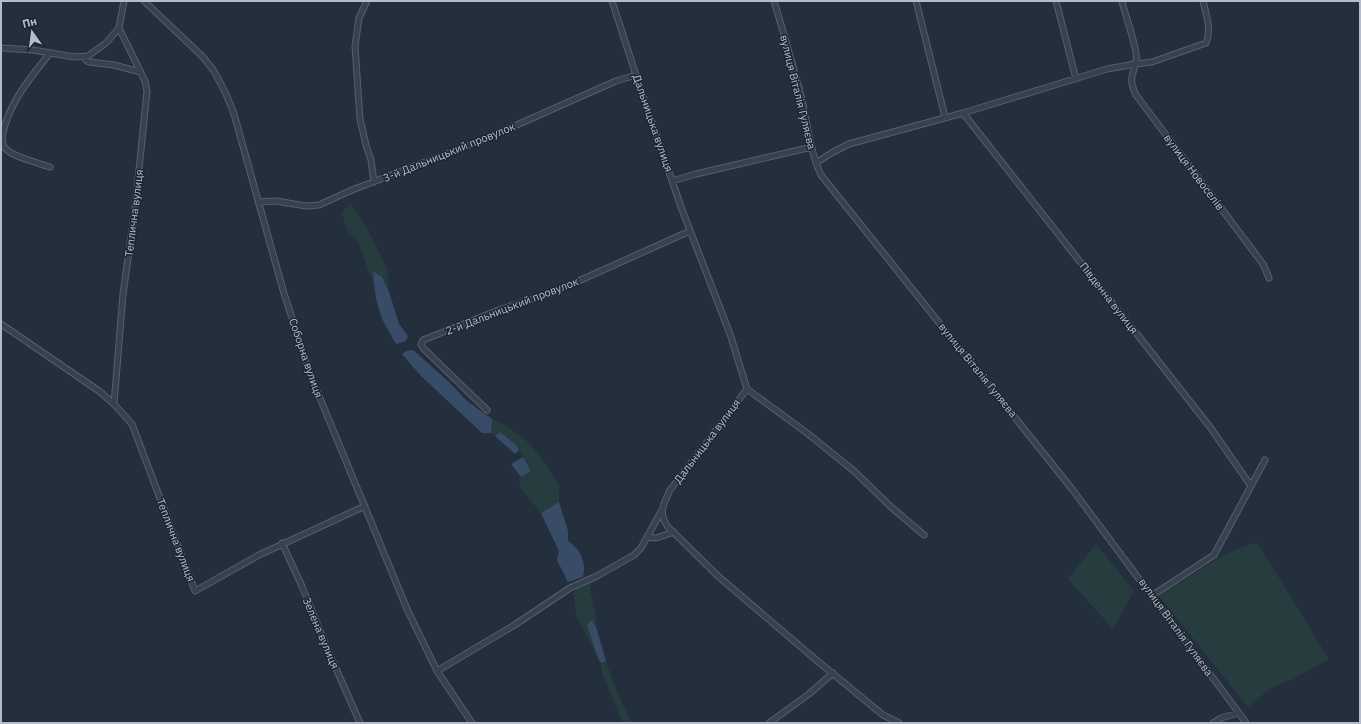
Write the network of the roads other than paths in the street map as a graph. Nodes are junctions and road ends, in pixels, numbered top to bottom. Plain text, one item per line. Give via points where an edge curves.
1 (124, 1) edge
2 (144, 1) edge
3 (367, 1) edge
4 (612, 1) edge
5 (774, 1) edge
6 (916, 1) edge
7 (1056, 1) edge
8 (1122, 1) edge
9 (1203, 1) edge
10 (119, 28) junction
11 (1, 48) edge
12 (50, 52) junction
13 (84, 57) junction
14 (1135, 64) junction
15 (140, 72) junction
16 (636, 75) junction
17 (1076, 79) junction
18 (963, 113) junction
19 (945, 117) junction
20 (812, 147) junction
21 (816, 163) junction
22 (50, 167) dead end
23 (672, 181) junction
24 (374, 182) junction
25 (258, 202) junction
26 (690, 231) junction
27 (1269, 278) dead end
28 (1, 324) edge
29 (747, 389) junction
30 (114, 404) junction
31 (487, 410) dead end
32 (1265, 460) dead end
33 (1251, 486) junction
34 (365, 506) junction
35 (662, 510) junction
36 (674, 532) junction
37 (924, 535) dead end
38 (647, 537) junction
39 (282, 543) junction
40 (1153, 596) junction
41 (437, 671) junction
42 (833, 673) junction
43 (1239, 713) junction
44 (360, 723) edge
45 (472, 723) edge
46 (770, 723) edge
47 (899, 723) edge
48 (1213, 723) edge
49 (1246, 723) edge

1 - 10 street
2 - 25 street, Соборна вулиця via 203,56 219,78 234,114
3 - 24 street via 358,18 355,46 360,119
4 - 16 street, Дальницька вулиця
5 - 20 street, вулиця Віталія Гуляєва
6 - 19 street
7 - 17 street
8 - 14 street, вулиця Новоселів via 1136,54
9 - 14 street via 1209,30 1206,43 1152,62
10 - 13 street via 106,43
10 - 15 street, Теплична вулиця
11 - 12 street
12 - 13 street
12 - 22 street via 15,99 2,139 4,147 12,154
13 - 15 street via 89,62
14 - 17 street via 1107,69
14 - 27 street, вулиця Новоселів via 1131,78 1136,95 1263,264
15 - 30 street, Теплична вулиця via 147,87 147,99 123,294
16 - 23 street, Дальницька вулиця
16 - 24 street, 3-й Дальницький провулок via 485,139
17 - 18 street
18 - 19 street
18 - 33 street, Південна вулиця via 1210,427
19 - 21 street via 849,144
20 - 21 street, вулиця Віталія Гуляєва
20 - 23 street
21 - 40 street, вулиця Віталія Гуляєва via 821,176 1072,488
23 - 26 street, Дальницька вулиця
24 - 25 street, 3-й Дальницький провулок via 313,206 276,201
25 - 34 street, Соборна вулиця via 310,374
26 - 29 street, Дальницька вулиця via 730,334
26 - 31 street, 2-й Дальницький провулок via 554,292 499,310 423,340 421,345 424,349
28 - 30 street, Теплична вулиця via 93,386
29 - 35 street, Дальницька вулиця via 670,490
29 - 37 street via 848,466
30 - 39 street, Теплична вулиця via 132,424 195,591
32 - 33 street
33 - 40 street via 1214,555
34 - 39 street
34 - 41 street, Соборна вулиця via 407,609
35 - 36 street via 665,522
35 - 38 street, Дальницька вулиця
36 - 38 street via 656,538
36 - 42 street via 719,577
38 - 41 street, Дальницька вулиця via 634,555 570,588 513,626
39 - 44 street, Зелена вулиця
40 - 43 street, вулиця Віталія Гуляєва
41 - 45 street, Соборна вулиця
42 - 46 street
42 - 47 street via 883,715
43 - 48 street
43 - 49 street

